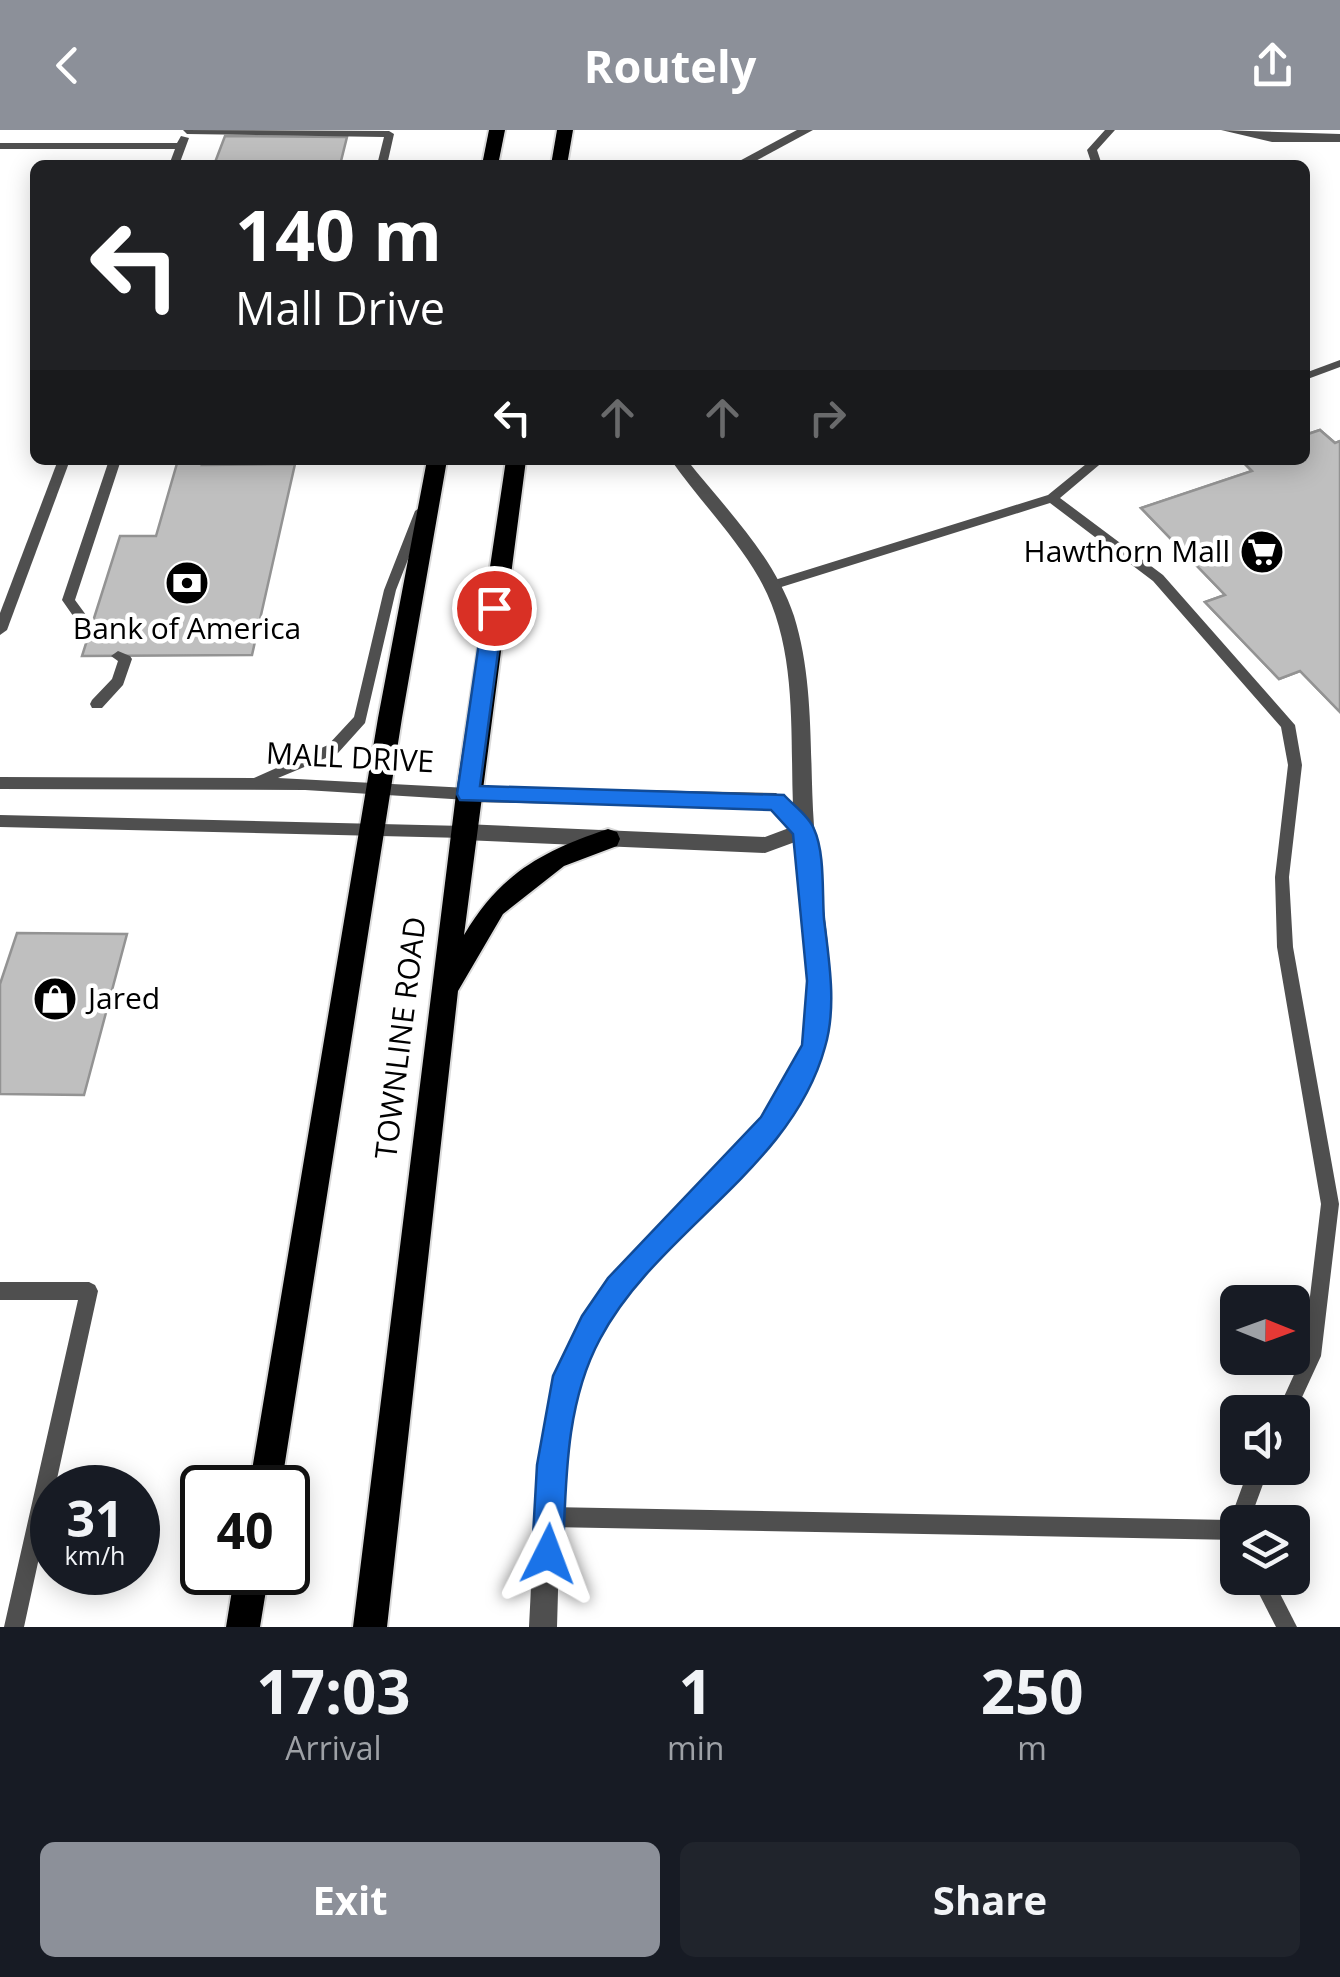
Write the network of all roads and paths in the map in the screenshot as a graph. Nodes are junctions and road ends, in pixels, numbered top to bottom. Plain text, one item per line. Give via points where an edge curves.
1 (187, 130) edge
2 (497, 130) edge
3 (564, 130) edge
4 (808, 130) edge
5 (1110, 130) edge
6 (1227, 130) edge
7 (1340, 138) edge
8 (0, 146) edge
9 (182, 146) junction
10 (176, 160) edge
11 (383, 160) edge
12 (491, 160) edge
13 (561, 160) edge
14 (748, 160) edge
15 (1095, 160) edge
16 (1340, 363) edge
17 (1310, 375) edge
18 (62, 465) edge
19 (113, 465) edge
20 (515, 465) edge
21 (683, 465) edge
22 (1093, 465) edge
23 (435, 470) edge
24 (1052, 498) junction
25 (770, 586) junction
26 (0, 630) edge
27 (90, 630) dead end
28 (118, 656) dead end
29 (97, 704) dead end
30 (0, 784) edge
31 (248, 784) junction
32 (379, 788) junction
33 (468, 794) junction
34 (0, 821) edge
35 (372, 828) junction
36 (804, 831) junction
37 (464, 832) junction
38 (608, 839) junction
39 (443, 996) junction
40 (0, 1292) edge
41 (1294, 1395) edge
42 (269, 1465) edge
43 (550, 1517) junction
44 (1220, 1528) edge
45 (248, 1595) edge
46 (1269, 1595) edge
47 (14, 1627) edge
48 (243, 1627) edge
49 (370, 1627) edge
50 (543, 1627) edge
51 (1287, 1627) edge

1 - 9 lane
1 - 11 lane via 389,134
2 - 12 main road
3 - 13 main road
4 - 14 street
5 - 15 lane via 1092,150
6 - 7 street
8 - 9 lane
9 - 10 lane
16 - 17 lane
18 - 26 lane
19 - 27 lane via 68,600
20 - 33 main road, TOWNLINE ROAD
21 - 25 street
22 - 24 lane
23 - 31 lane via 390,590 360,719 333,748
23 - 32 main road, TOWNLINE ROAD
24 - 25 lane
24 - 41 lane via 1158,578 1288,724 1295,765 1282,877 1285,947 1330,1204 1312,1356
25 - 36 street via 785,614 796,668
28 - 29 lane via 125,659 118,681
30 - 31 lane, MALL DRIVE
31 - 32 lane, MALL DRIVE
32 - 33 lane, MALL DRIVE
32 - 35 main road, TOWNLINE ROAD
33 - 36 street, MALL DRIVE via 776,801
33 - 37 main road, TOWNLINE ROAD
34 - 35 lane
35 - 37 lane
35 - 42 main road, TOWNLINE ROAD
36 - 38 street via 765,845
36 - 43 street via 819,981 814,1045 770,1126 618,1288 592,1326 568,1376
37 - 38 street
37 - 39 main road, TOWNLINE ROAD
38 - 39 main road via 554,860 494,908
39 - 49 main road, TOWNLINE ROAD
40 - 47 lane via 89,1292
43 - 44 lane
43 - 50 street
45 - 48 main road
46 - 51 lane

